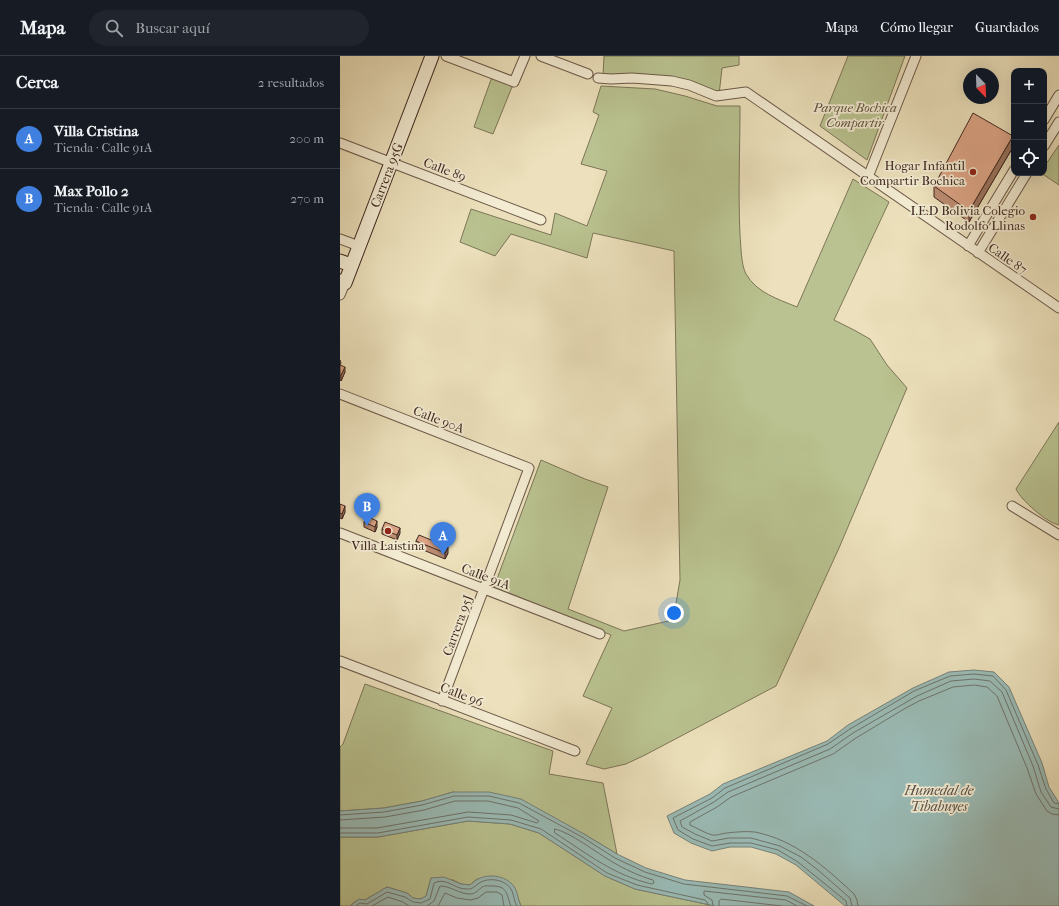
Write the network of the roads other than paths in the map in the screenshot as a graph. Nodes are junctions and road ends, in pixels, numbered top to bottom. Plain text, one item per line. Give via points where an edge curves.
1 (432, 56) edge
2 (446, 56) edge
3 (525, 56) edge
4 (541, 56) edge
5 (916, 56) edge
6 (588, 74) dead end
7 (598, 78) dead end
8 (1059, 95) edge
9 (1047, 115) edge
10 (1059, 122) edge
11 (1047, 141) edge
12 (340, 143) edge
13 (391, 162) junction
14 (1011, 175) edge
15 (1025, 176) edge
16 (868, 177) junction
17 (541, 220) dead end
18 (340, 239) edge
19 (359, 246) junction
20 (968, 246) junction
21 (978, 253) junction
22 (346, 263) edge
23 (342, 286) edge
24 (1059, 308) edge
25 (340, 394) edge
26 (529, 468) joint
27 (1012, 506) dead end
28 (340, 533) edge
29 (1059, 535) edge
30 (484, 589) junction
31 (600, 634) dead end
32 (340, 661) edge
33 (442, 701) junction
34 (575, 752) dead end

1 - 13 street, Carrera 95G
2 - 3 street via 514,82
4 - 6 street
5 - 16 street
7 - 16 street, Calle 87 via 672,81 705,90 716,96 746,92
8 - 9 street
10 - 11 street
12 - 13 street, Calle 89
13 - 17 street, Calle 89
13 - 19 street, Carrera 95G
14 - 20 street
15 - 21 street
16 - 20 street, Calle 87
18 - 19 street
19 - 22 street, Carrera 95G
20 - 21 street, Calle 87
21 - 24 street, Calle 87
22 - 23 street, Carrera 95G
25 - 26 street, Calle 90A
26 - 30 street, Carrera 95J
27 - 29 street
28 - 30 street, Calle 91A
30 - 31 street, Calle 91A
30 - 33 street, Carrera 95J
32 - 33 street, Calle 96
33 - 34 street, Calle 96

